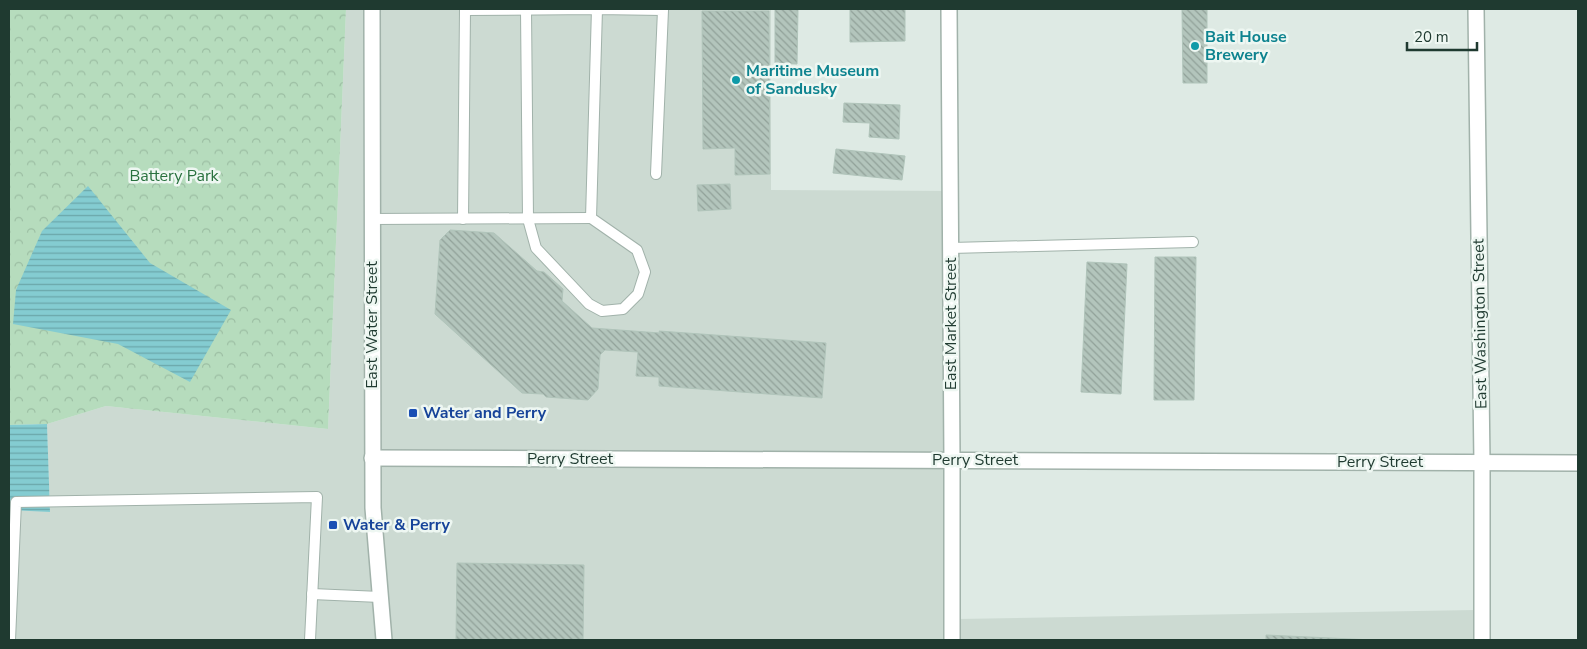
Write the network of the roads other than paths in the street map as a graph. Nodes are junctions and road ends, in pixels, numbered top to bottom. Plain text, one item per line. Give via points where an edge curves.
1 (372, 9) edge
2 (597, 9) edge
3 (949, 9) edge
4 (1476, 9) edge
5 (526, 10) junction
6 (656, 174) dead end
7 (528, 218) junction
8 (591, 218) junction
9 (372, 219) junction
10 (463, 219) junction
11 (1193, 242) dead end
12 (950, 248) junction
13 (372, 458) junction
14 (952, 460) junction
15 (1482, 462) junction
16 (1578, 463) edge
17 (312, 594) junction
18 (380, 597) junction
19 (10, 640) edge
20 (310, 640) edge
21 (384, 640) edge
22 (952, 640) edge
23 (1482, 640) edge

1 - 9 street, East Water Street
2 - 5 lane
2 - 6 lane via 663,10
2 - 8 lane
3 - 12 street, East Market Street
4 - 15 street, East Washington Street
5 - 7 lane
5 - 10 lane via 465,10
7 - 8 lane
7 - 8 lane via 536,248 589,304 602,311 623,309 638,294 645,272 637,250
7 - 10 lane
9 - 10 lane
9 - 13 street, East Water Street
11 - 12 lane
12 - 14 street, East Market Street
13 - 14 street, Perry Street
13 - 18 street, East Water Street
14 - 15 street, Perry Street
14 - 22 street, East Market Street
15 - 16 street, Perry Street
15 - 23 street, East Washington Street
17 - 18 lane
17 - 19 lane via 317,497 16,502
17 - 20 lane
18 - 21 street, East Water Street

